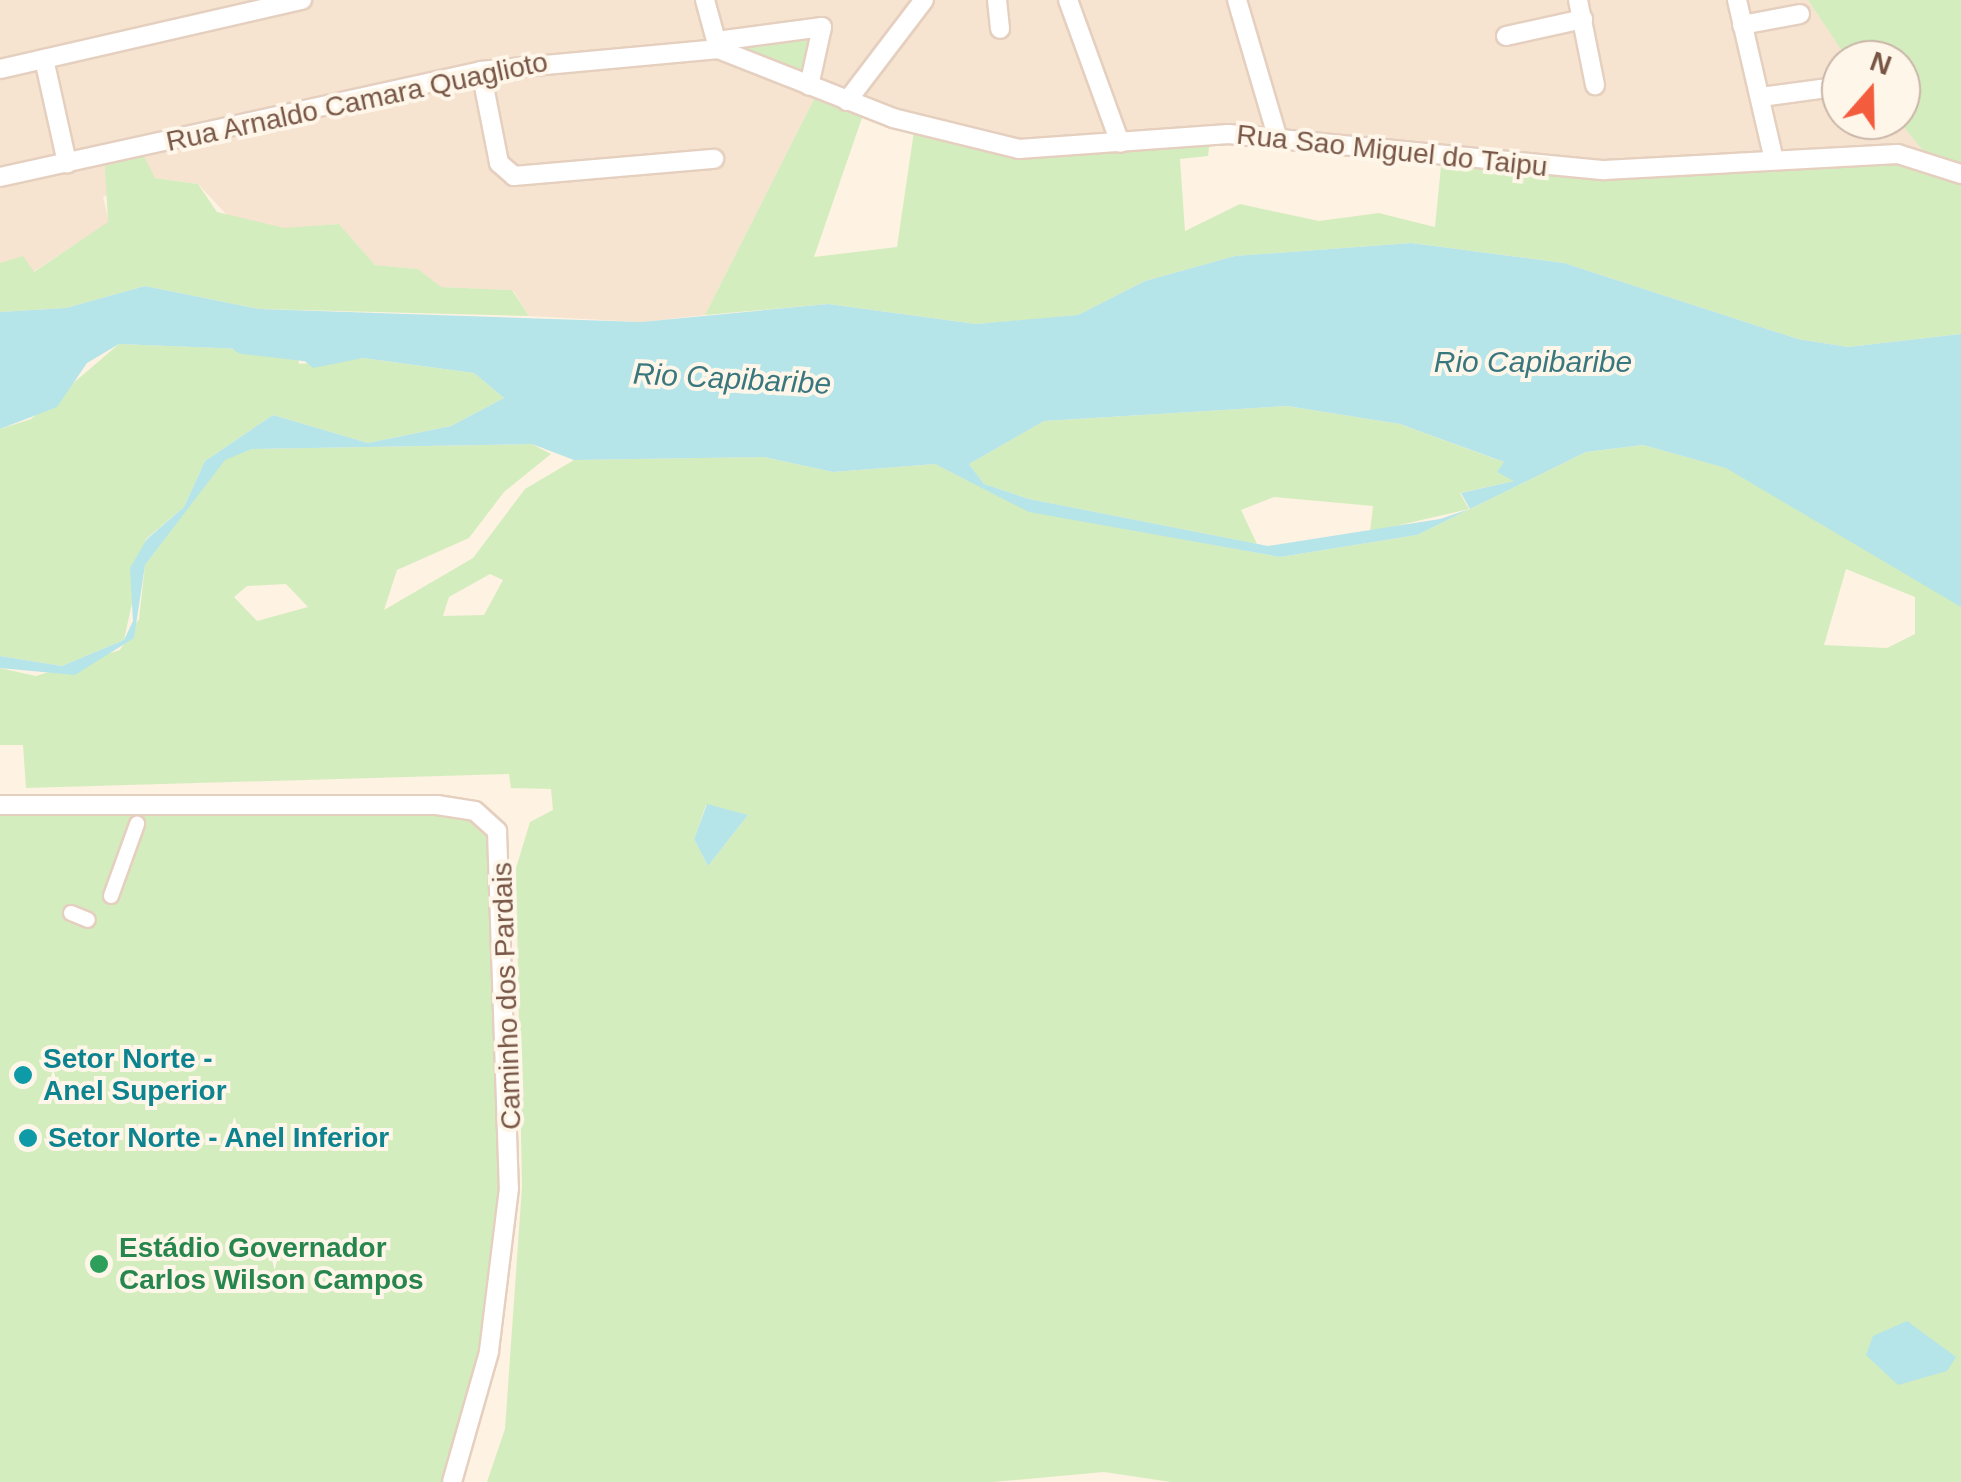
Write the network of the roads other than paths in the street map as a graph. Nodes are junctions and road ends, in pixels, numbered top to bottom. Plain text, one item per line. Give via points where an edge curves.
1 (302, 0) edge
2 (705, 0) edge
3 (924, 0) edge
4 (998, 0) edge
5 (1068, 0) edge
6 (1236, 0) edge
7 (1737, 0) edge
8 (1581, 9) edge
9 (1800, 14) dead end
10 (1742, 25) junction
11 (1000, 29) dead end
12 (1506, 36) dead end
13 (717, 45) junction
14 (44, 59) junction
15 (0, 69) edge
16 (480, 71) junction
17 (1595, 85) dead end
18 (809, 86) junction
19 (1821, 89) edge
20 (1761, 97) junction
21 (847, 101) junction
22 (1278, 136) junction
23 (1120, 143) junction
24 (714, 159) dead end
25 (1774, 160) junction
26 (67, 163) junction
27 (1961, 174) edge
28 (0, 177) edge
29 (0, 805) edge
30 (137, 824) dead end
31 (110, 896) dead end
32 (72, 914) dead end
33 (88, 920) dead end
34 (452, 1482) edge

1 - 14 street
2 - 13 street
3 - 21 street
4 - 11 street
5 - 23 street
6 - 22 street
7 - 10 street
8 - 12 street
8 - 17 street
9 - 10 street
10 - 20 street
13 - 16 street, Rua Arnaldo Camara Quaglioto
13 - 18 street, Rua Sao Miguel do Taipu
13 - 18 street, Rua Arnaldo Camara Quaglioto via 822,28
14 - 15 street
14 - 26 street
16 - 24 street via 499,162 514,176
16 - 26 street, Rua Arnaldo Camara Quaglioto
18 - 21 street, Rua Sao Miguel do Taipu
19 - 20 street
20 - 25 street
21 - 23 street, Rua Sao Miguel do Taipu via 994,146
22 - 23 street, Rua Sao Miguel do Taipu
22 - 25 street, Rua Sao Miguel do Taipu via 1569,169
25 - 27 street, Rua Sao Miguel do Taipu via 1898,154
26 - 28 street, Rua Arnaldo Camara Quaglioto
29 - 34 street, Caminho dos Pardais via 455,806 497,831 510,1188 489,1352
30 - 31 street
32 - 33 street

